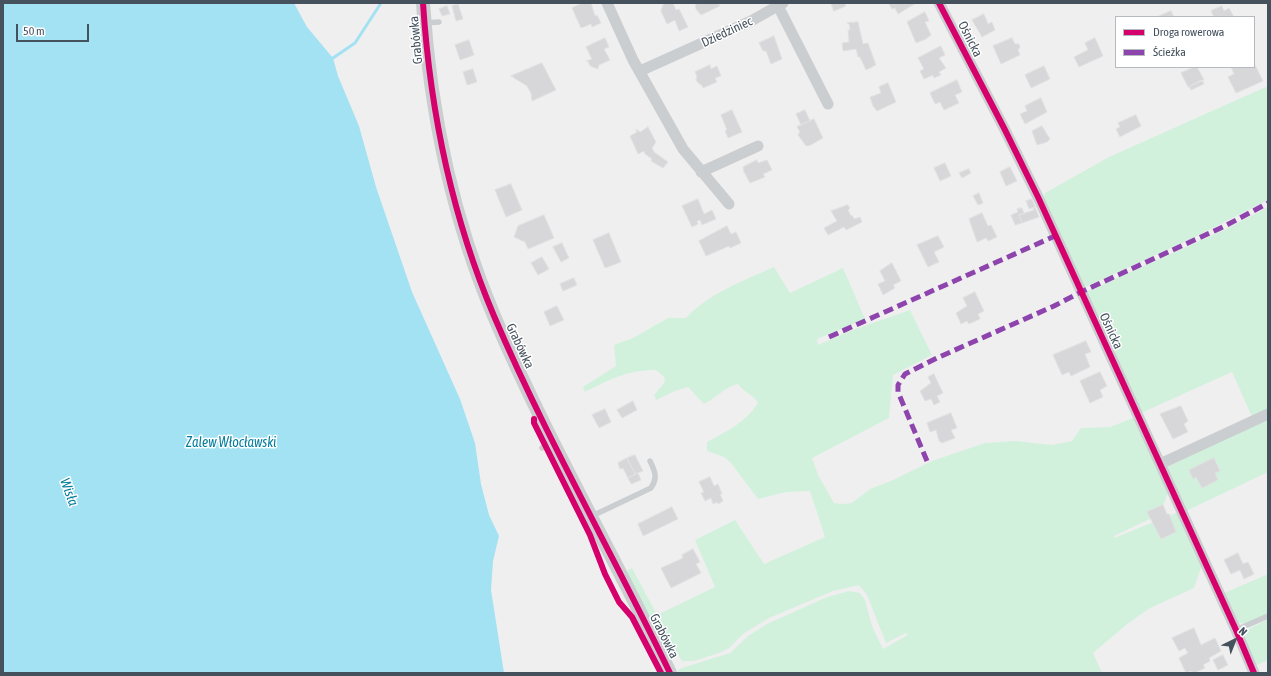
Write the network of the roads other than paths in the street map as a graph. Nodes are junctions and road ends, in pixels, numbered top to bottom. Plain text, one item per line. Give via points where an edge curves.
1 (423, 3) edge
2 (607, 3) edge
3 (939, 3) edge
4 (781, 5) edge
5 (439, 22) dead end
6 (425, 23) junction
7 (640, 71) junction
8 (828, 104) dead end
9 (758, 146) dead end
10 (701, 172) junction
11 (729, 204) dead end
12 (1268, 414) edge
13 (650, 461) dead end
14 (1160, 464) junction
15 (592, 516) junction
16 (1268, 616) edge
17 (1236, 630) junction
18 (670, 673) edge
19 (1254, 673) edge

1 - 6 street, Grabówka
2 - 7 street
3 - 14 street, Ośnicka via 1038,197
4 - 7 street, Dziedziniec
4 - 8 street, Dziedziniec
5 - 6 lane
6 - 15 street, Grabówka via 434,107 446,167 461,221 494,315 548,445
7 - 10 street via 683,149
9 - 10 street
10 - 11 street
12 - 14 street
13 - 15 lane via 656,477 651,488
14 - 17 street, Ośnicka
15 - 18 street, Grabówka
16 - 17 lane
17 - 19 street, Ośnicka

